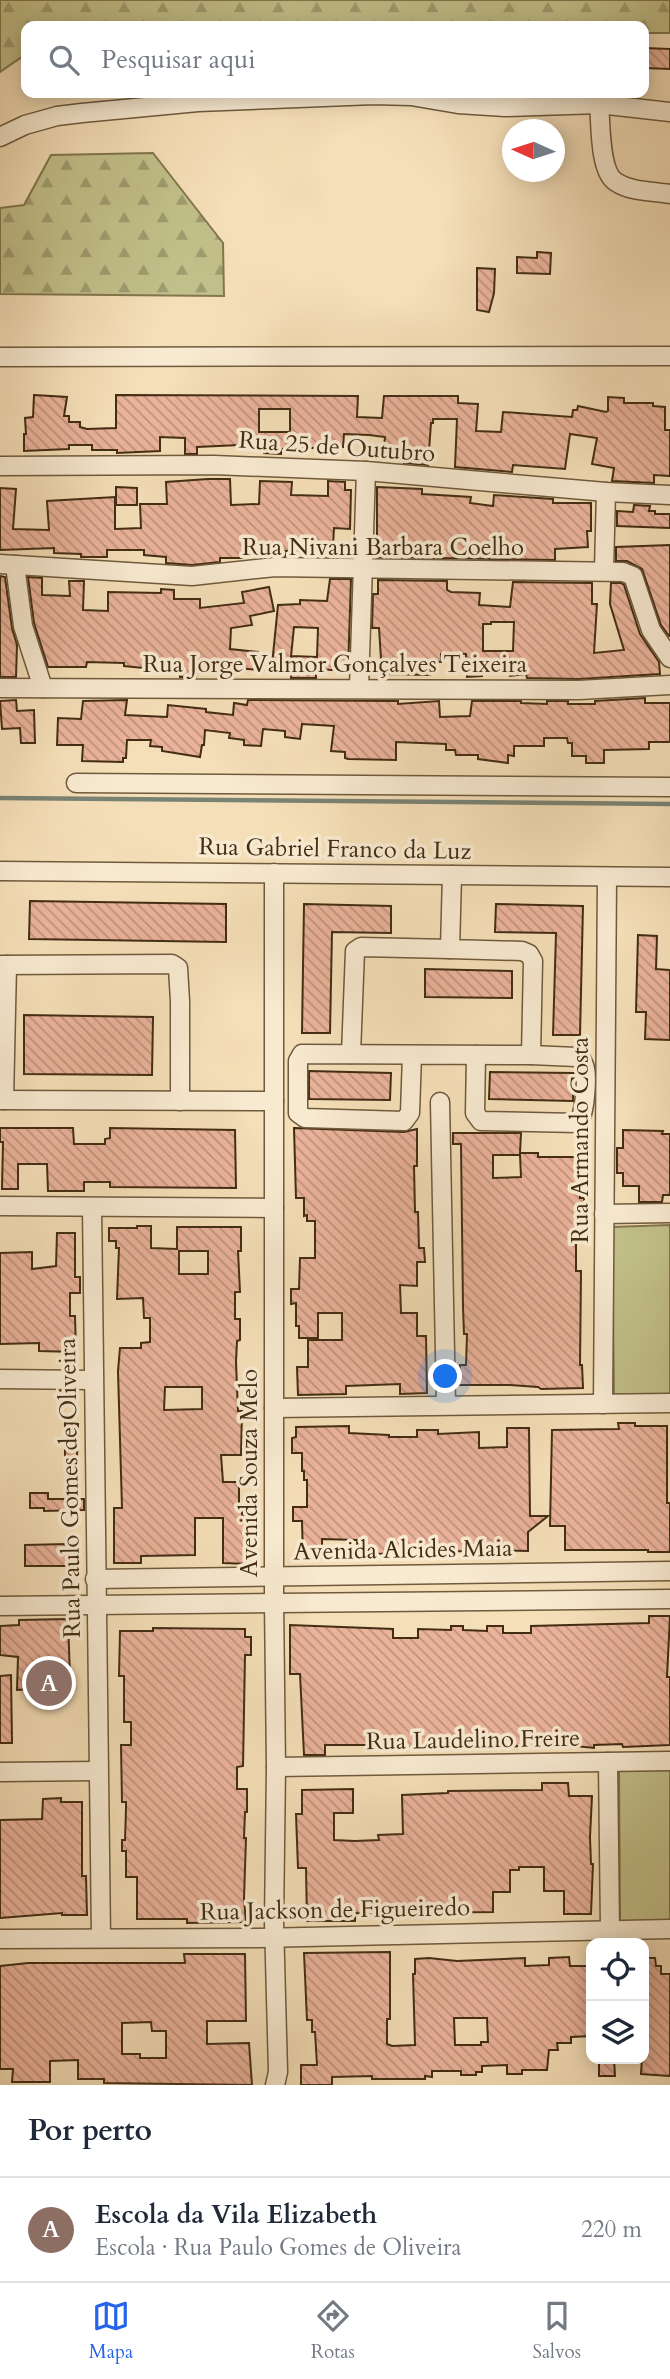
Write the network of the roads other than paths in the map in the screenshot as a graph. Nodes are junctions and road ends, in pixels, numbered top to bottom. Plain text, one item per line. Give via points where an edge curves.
1 (308, 98) edge
2 (423, 98) edge
3 (599, 104) junction
4 (670, 112) edge
5 (0, 137) edge
6 (670, 194) edge
7 (670, 356) edge
8 (0, 357) edge
9 (0, 466) edge
10 (366, 471) junction
11 (606, 492) junction
12 (670, 495) edge
13 (7, 565) edge
14 (363, 567) junction
15 (604, 570) junction
16 (670, 658) edge
17 (670, 685) edge
18 (0, 688) edge
19 (43, 688) junction
20 (359, 688) junction
21 (76, 783) dead end
22 (670, 787) edge
23 (0, 870) edge
24 (274, 873) junction
25 (452, 875) junction
26 (607, 877) junction
27 (670, 877) edge
28 (450, 948) junction
29 (3, 965) edge
30 (351, 1054) junction
31 (412, 1055) junction
32 (476, 1055) junction
33 (531, 1055) junction
34 (2, 1100) edge
35 (180, 1101) junction
36 (274, 1101) junction
37 (440, 1102) dead end
38 (0, 1206) edge
39 (92, 1207) junction
40 (274, 1208) junction
41 (670, 1213) edge
42 (604, 1214) junction
43 (0, 1379) edge
44 (92, 1380) junction
45 (670, 1403) edge
46 (603, 1404) junction
47 (446, 1405) junction
48 (274, 1408) junction
49 (670, 1571) edge
50 (274, 1576) junction
51 (95, 1579) junction
52 (670, 1599) edge
53 (274, 1602) junction
54 (0, 1606) edge
55 (95, 1606) junction
56 (670, 1761) edge
57 (608, 1762) junction
58 (276, 1767) junction
59 (98, 1771) junction
60 (0, 1772) edge
61 (610, 1929) junction
62 (670, 1929) edge
63 (101, 1937) junction
64 (274, 1937) junction
65 (0, 1939) edge
66 (279, 2081) edge

1 - 5 street via 57,116
2 - 3 street via 505,107
3 - 4 street
3 - 6 street via 605,166 614,181
7 - 8 street
9 - 10 street, Rua 25 de Outubro via 214,465
10 - 11 street, Rua 25 de Outubro
10 - 14 street
11 - 12 street, Rua 25 de Outubro
11 - 15 street
13 - 14 street, Rua Nivani Barbara Coelho via 192,576 275,567
13 - 19 street
14 - 15 street, Rua Nivani Barbara Coelho
14 - 20 street
15 - 16 street, Rua Nivani Barbara Coelho via 633,576 651,629
17 - 20 street, Rua Jorge Valmor Gonçalves Teixeira via 579,690
18 - 19 street, Rua Jorge Valmor Gonçalves Teixeira
19 - 20 street, Rua Jorge Valmor Gonçalves Teixeira
21 - 22 street
23 - 24 street, Rua Gabriel Franco da Luz
24 - 25 street, Rua Gabriel Franco da Luz
24 - 36 street, Avenida Souza Melo
25 - 26 street, Rua Gabriel Franco da Luz
25 - 28 street
26 - 27 street, Rua Gabriel Franco da Luz
26 - 42 street, Rua Armando Costa
28 - 30 street via 361,947 355,951
28 - 33 street via 529,954 533,961
29 - 34 street
29 - 35 street via 172,964 178,968
30 - 31 street
30 - 31 street via 300,1056 299,1115 404,1121 410,1113
31 - 32 street
32 - 33 street
32 - 33 street via 475,1112 481,1121 578,1123 583,1114 582,1060
34 - 35 street
35 - 36 street
36 - 40 street, Avenida Souza Melo
37 - 47 street
38 - 39 street
39 - 40 street
39 - 44 street, Rua Paulo Gomes de Oliveira
40 - 48 street, Avenida Souza Melo
41 - 42 street
42 - 46 street, Rua Armando Costa
43 - 44 street
44 - 51 street, Rua Paulo Gomes de Oliveira
45 - 46 street
46 - 47 street
47 - 48 street
48 - 50 street, Avenida Souza Melo
49 - 50 street, Avenida Alcides Maia
50 - 51 street, Avenida Alcides Maia
50 - 53 street, Avenida Souza Melo
51 - 55 street, Rua Paulo Gomes de Oliveira
52 - 53 street, Avenida Alcides Maia
53 - 55 street, Avenida Alcides Maia
53 - 58 street, Avenida Souza Melo
54 - 55 street, Avenida Alcides Maia
55 - 59 street, Rua Paulo Gomes de Oliveira
56 - 57 street, Rua Laudelino Freire
57 - 58 street, Rua Laudelino Freire
57 - 61 street
58 - 64 street, Avenida Souza Melo
59 - 60 street
59 - 63 street, Rua Paulo Gomes de Oliveira
61 - 62 street, Rua Jackson de Figueiredo
61 - 64 street, Rua Jackson de Figueiredo
63 - 64 street, Rua Jackson de Figueiredo
63 - 65 street, Rua Jackson de Figueiredo
64 - 66 street, Avenida Souza Melo

